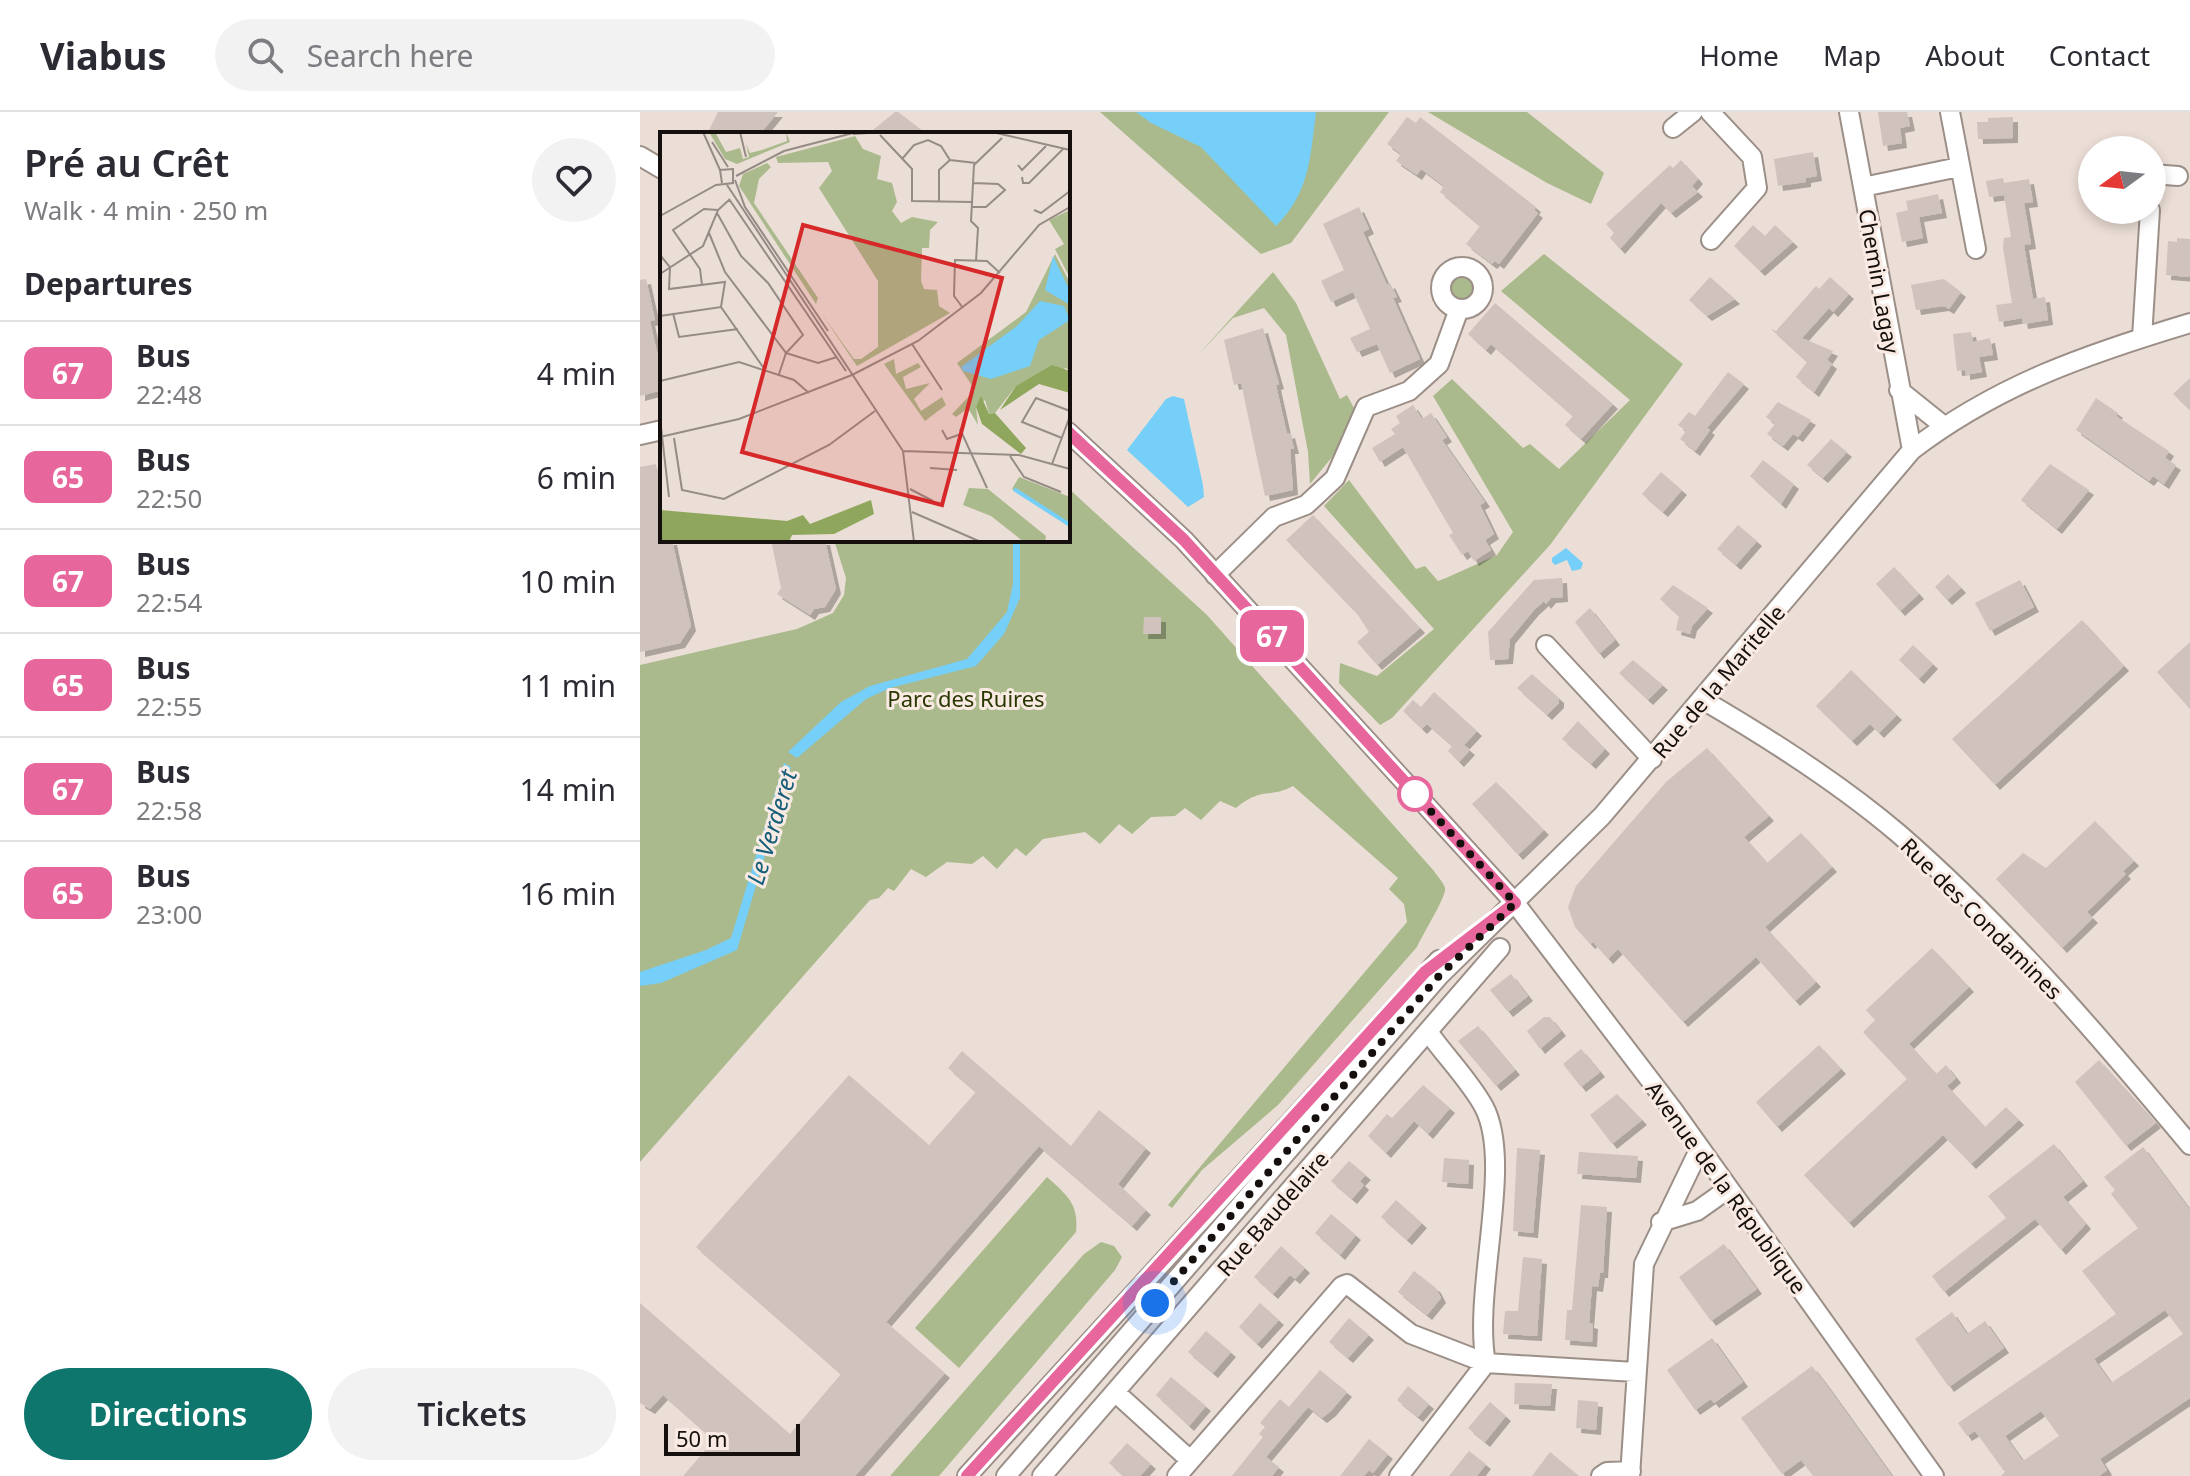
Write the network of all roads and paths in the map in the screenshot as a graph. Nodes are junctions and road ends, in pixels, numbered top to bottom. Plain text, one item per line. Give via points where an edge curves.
1 (1693, 112) edge
2 (1710, 112) edge
3 (1849, 112) edge
4 (1950, 112) edge
5 (1673, 128) dead end
6 (640, 156) edge
7 (1959, 167) junction
8 (660, 168) edge
9 (2166, 175) edge
10 (2178, 176) dead end
11 (1863, 187) junction
12 (2149, 224) edge
13 (1711, 240) dead end
14 (1976, 249) dead end
15 (1459, 309) dead end
16 (2190, 323) edge
17 (2142, 338) junction
18 (1899, 390) junction
19 (1944, 426) junction
20 (660, 430) edge
21 (1070, 434) edge
22 (640, 435) edge
23 (1912, 450) junction
24 (1215, 575) junction
25 (1546, 645) dead end
26 (1703, 700) junction
27 (1652, 759) junction
28 (1515, 903) junction
29 (1500, 948) dead end
30 (1429, 1033) junction
31 (2190, 1145) edge
32 (1700, 1148) junction
33 (1728, 1189) junction
34 (1661, 1222) junction
35 (1486, 1363) junction
36 (1635, 1372) junction
37 (1115, 1392) junction
38 (1190, 1460) junction
39 (1631, 1474) edge
40 (967, 1476) edge
41 (1006, 1476) edge
42 (1042, 1476) edge
43 (1177, 1476) edge
44 (1399, 1476) edge
45 (1601, 1476) edge
46 (1934, 1476) edge

1 - 5 street
2 - 13 street via 1752,157 1757,188
3 - 11 street, Chemin Lagay
4 - 7 street
6 - 8 street
7 - 11 street
7 - 14 street
9 - 10 street
11 - 18 street, Chemin Lagay
12 - 17 street
15 - 24 street via 1439,364 1409,391 1366,407 1335,478 1306,505 1274,517
16 - 17 street, Rue de la Maritelle
17 - 19 street, Rue de la Maritelle via 2049,370
18 - 19 street
18 - 23 street, Chemin Lagay
19 - 23 street, Rue de la Maritelle
20 - 22 street
21 - 24 street, Avenue de la République via 1159,514
23 - 26 street, Rue de la Maritelle
24 - 28 street, Avenue de la République
25 - 27 street
26 - 27 street, Rue de la Maritelle
26 - 31 street, Rue des Condamines via 1773,742 1897,833 2000,929
27 - 28 street, Rue de la Maritelle
28 - 32 street, Avenue de la République
28 - 40 street via 1425,972
28 - 41 street via 1439,976
29 - 30 street, Rue Baudelaire
30 - 35 street via 1484,1107 1496,1143 1481,1327
30 - 37 street, Rue Baudelaire
32 - 33 street, Avenue de la République
32 - 34 street
33 - 34 street via 1697,1211
33 - 46 street, Avenue de la République
34 - 36 street via 1644,1264
35 - 36 street
35 - 38 street via 1411,1334 1347,1284
35 - 44 street
36 - 39 street
37 - 38 street
37 - 42 street, Rue Baudelaire
38 - 43 street
39 - 45 street

